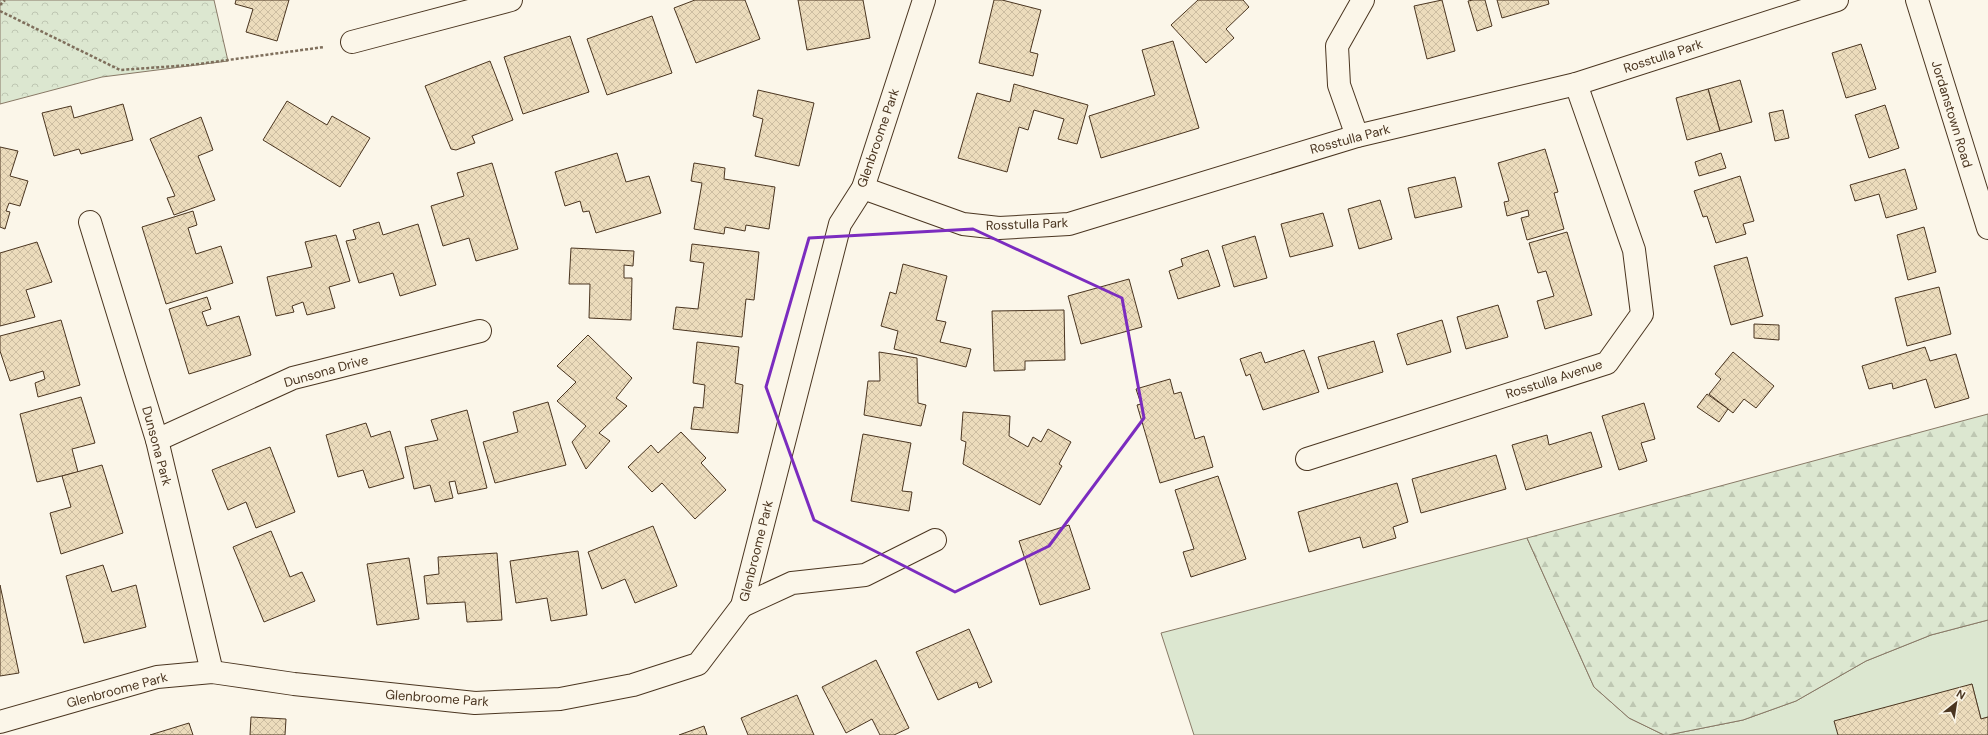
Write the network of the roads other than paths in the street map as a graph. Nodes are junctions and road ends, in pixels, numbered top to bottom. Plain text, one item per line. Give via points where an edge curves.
1 (511, 0) edge
2 (924, 0) edge
3 (1363, 0) edge
4 (1837, 0) edge
5 (1916, 0) edge
6 (352, 42) road end
7 (1576, 84) junction
8 (1356, 136) junction
9 (863, 188) junction
10 (90, 222) dead end
11 (1988, 228) edge
12 (480, 331) dead end
13 (157, 440) junction
14 (1307, 459) dead end
15 (936, 540) dead end
16 (742, 606) junction
17 (212, 672) junction
18 (0, 722) edge

1 - 6 street
2 - 9 street, Glenbroome Park
3 - 8 street via 1337,46 1339,85
4 - 7 street, Rosstulla Park
5 - 11 street, Jordanstown Road
7 - 8 street, Rosstulla Park
7 - 14 street, Rosstulla Avenue via 1634,250 1642,314 1607,362
8 - 9 street, Rosstulla Park via 1069,224 999,228 963,224
9 - 16 street, Glenbroome Park via 840,224
10 - 13 street, Dunsona Park
12 - 13 street, Dunsona Drive via 293,378
13 - 17 street, Dunsona Park
15 - 16 street via 864,575 792,583
16 - 17 street, Glenbroome Park via 698,664 633,685 560,699 475,703 294,684
17 - 18 street, Glenbroome Park via 157,677

